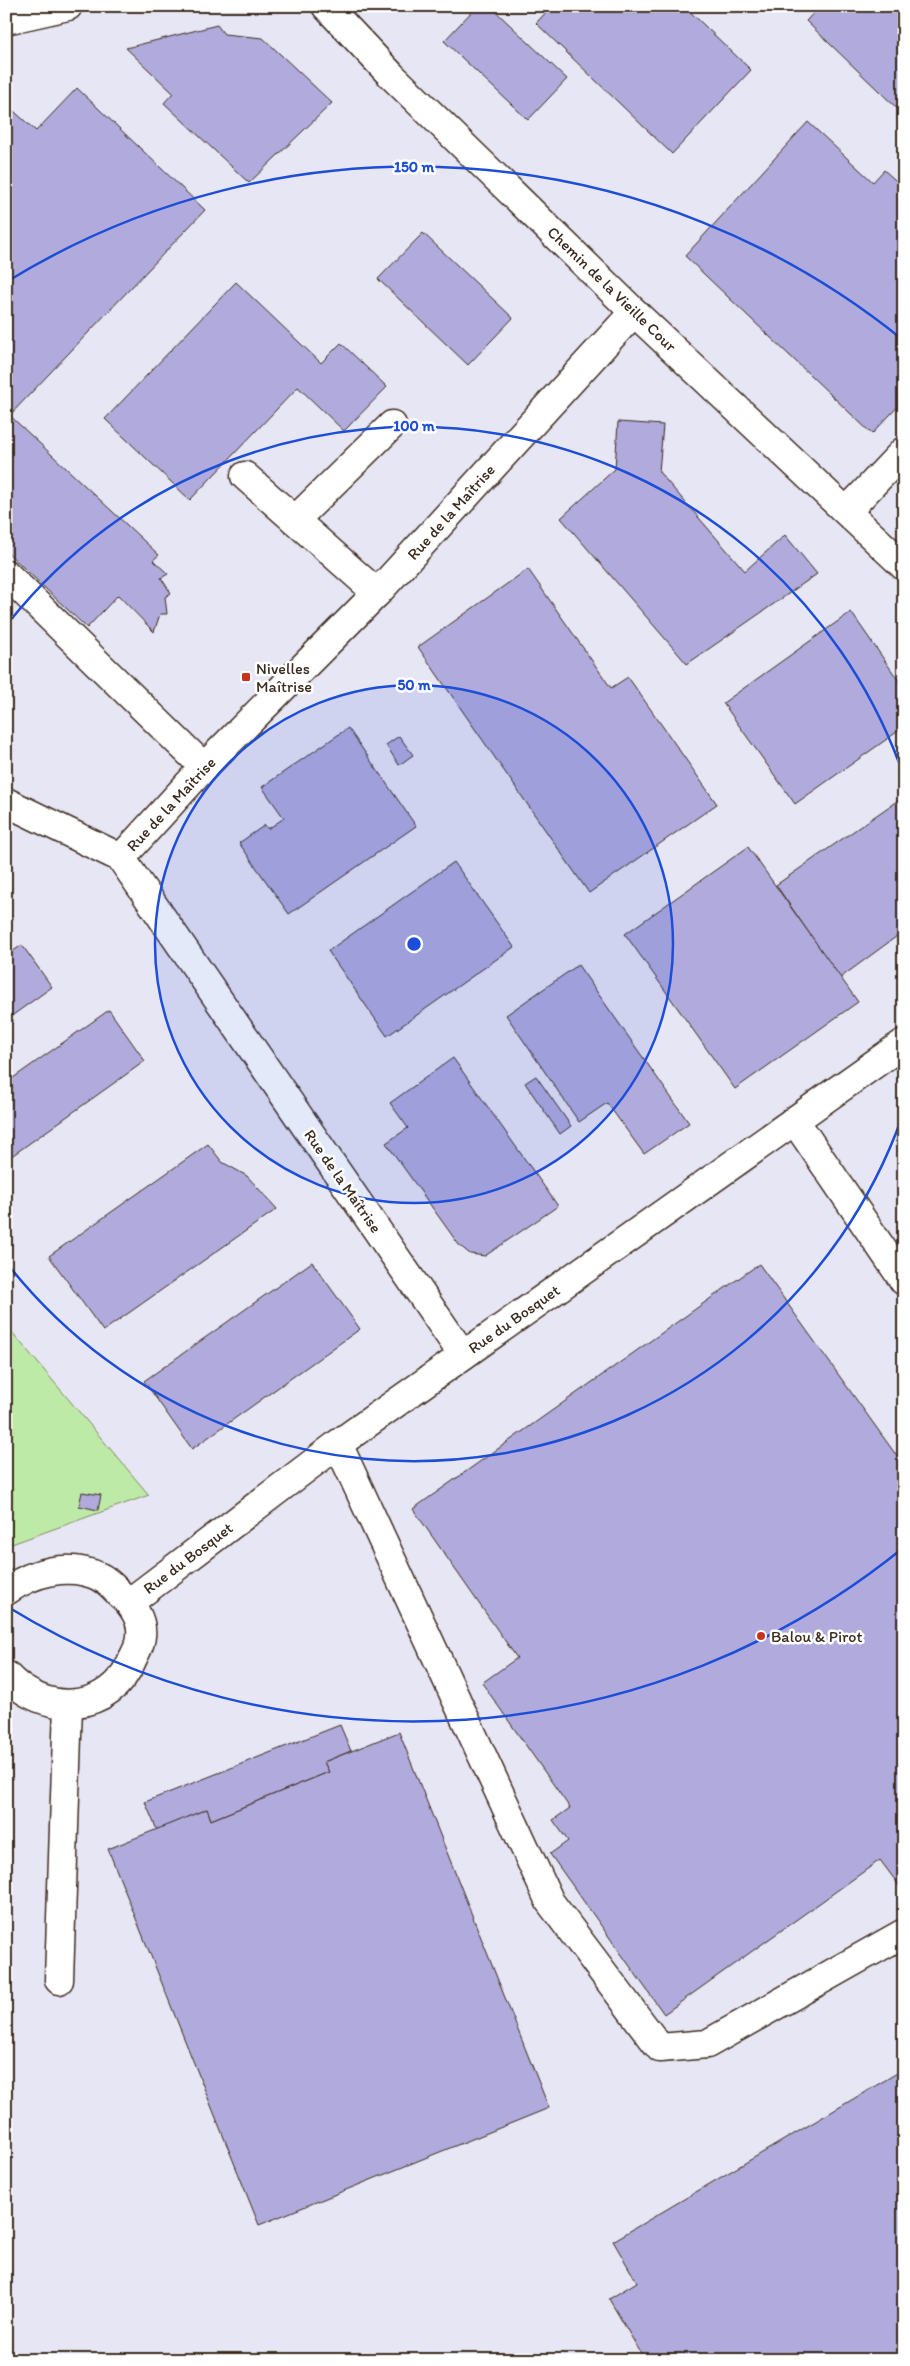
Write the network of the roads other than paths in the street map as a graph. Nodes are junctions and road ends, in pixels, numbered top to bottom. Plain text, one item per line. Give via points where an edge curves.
1 (68, 6) edge
2 (326, 6) edge
3 (6, 20) edge
4 (634, 312) junction
5 (392, 425) dead end
6 (904, 451) edge
7 (244, 476) dead end
8 (848, 510) junction
9 (295, 520) junction
10 (904, 566) edge
11 (6, 574) edge
12 (377, 593) junction
13 (204, 768) junction
14 (6, 802) edge
15 (121, 858) junction
16 (904, 1043) edge
17 (795, 1121) junction
18 (904, 1281) edge
19 (463, 1355) junction
20 (338, 1444) junction
21 (6, 1591) edge
22 (130, 1602) junction
23 (6, 1675) edge
24 (68, 1705) junction
25 (904, 1933) edge
26 (59, 1980) dead end

1 - 3 street
2 - 4 street, Chemin de la Vieille Cour
4 - 8 street, Chemin de la Vieille Cour
4 - 12 street, Rue de la Maîtrise
5 - 9 street
6 - 8 street
7 - 9 street
8 - 10 street, Chemin de la Vieille Cour
9 - 12 street
11 - 13 street
12 - 13 street, Rue de la Maîtrise
13 - 15 street, Rue de la Maîtrise
14 - 15 street
15 - 19 street, Rue de la Maîtrise
16 - 17 street, Rue du Bosquet
17 - 18 street
17 - 19 street, Rue du Bosquet
19 - 20 street, Rue du Bosquet
20 - 22 street, Rue du Bosquet
20 - 25 street via 550,1902 660,2048 707,2044
21 - 22 street, Rue du Bosquet via 32,1575 78,1570 100,1577
22 - 24 street, Rue du Bosquet via 137,1614 142,1636 127,1673 108,1692
23 - 24 street, Rue du Bosquet via 18,1688 42,1701
24 - 26 street

